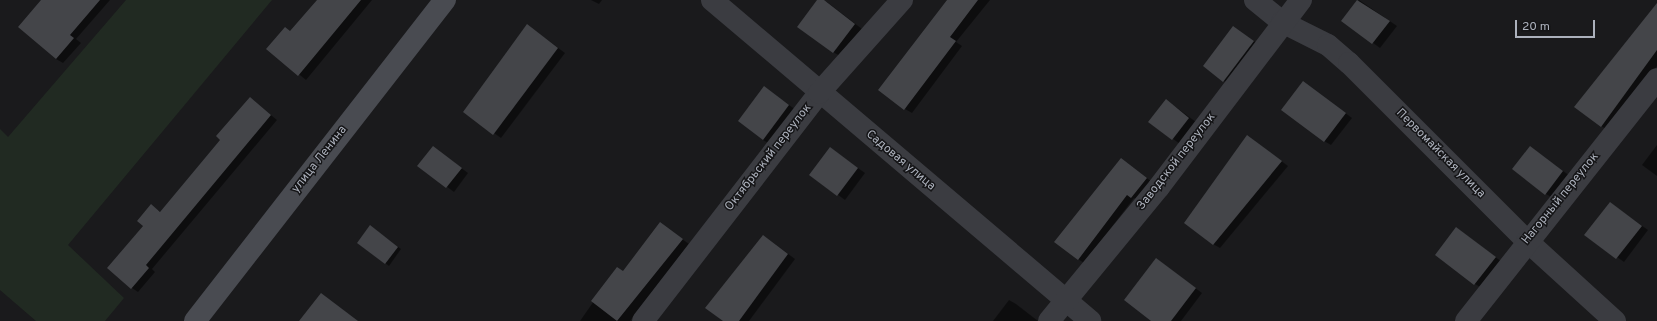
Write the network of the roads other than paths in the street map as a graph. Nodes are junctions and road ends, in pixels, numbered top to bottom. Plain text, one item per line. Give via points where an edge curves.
1 (445, 0) edge
2 (712, 0) edge
3 (902, 0) edge
4 (1255, 0) edge
5 (1301, 0) edge
6 (1282, 22) junction
7 (1657, 79) edge
8 (819, 93) junction
9 (1527, 241) junction
10 (1065, 300) junction
11 (195, 321) edge
12 (643, 321) edge
13 (1049, 321) edge
14 (1090, 321) edge
15 (1466, 321) edge
16 (1615, 321) edge

1 - 11 main road, улица Ленина
2 - 8 street, Садовая улица
3 - 8 street, Октябрьский переулок
4 - 6 street, Первомайская улица
5 - 6 street, Заводской переулок
6 - 9 street, Первомайская улица via 1328,45 1349,63
6 - 10 street, Заводской переулок via 1159,187
7 - 9 street, Нагорный переулок
8 - 10 street, Садовая улица
8 - 12 street, Октябрьский переулок
9 - 15 street, Нагорный переулок
9 - 16 street, Первомайская улица
10 - 13 street, Заводской переулок
10 - 14 street, Садовая улица

